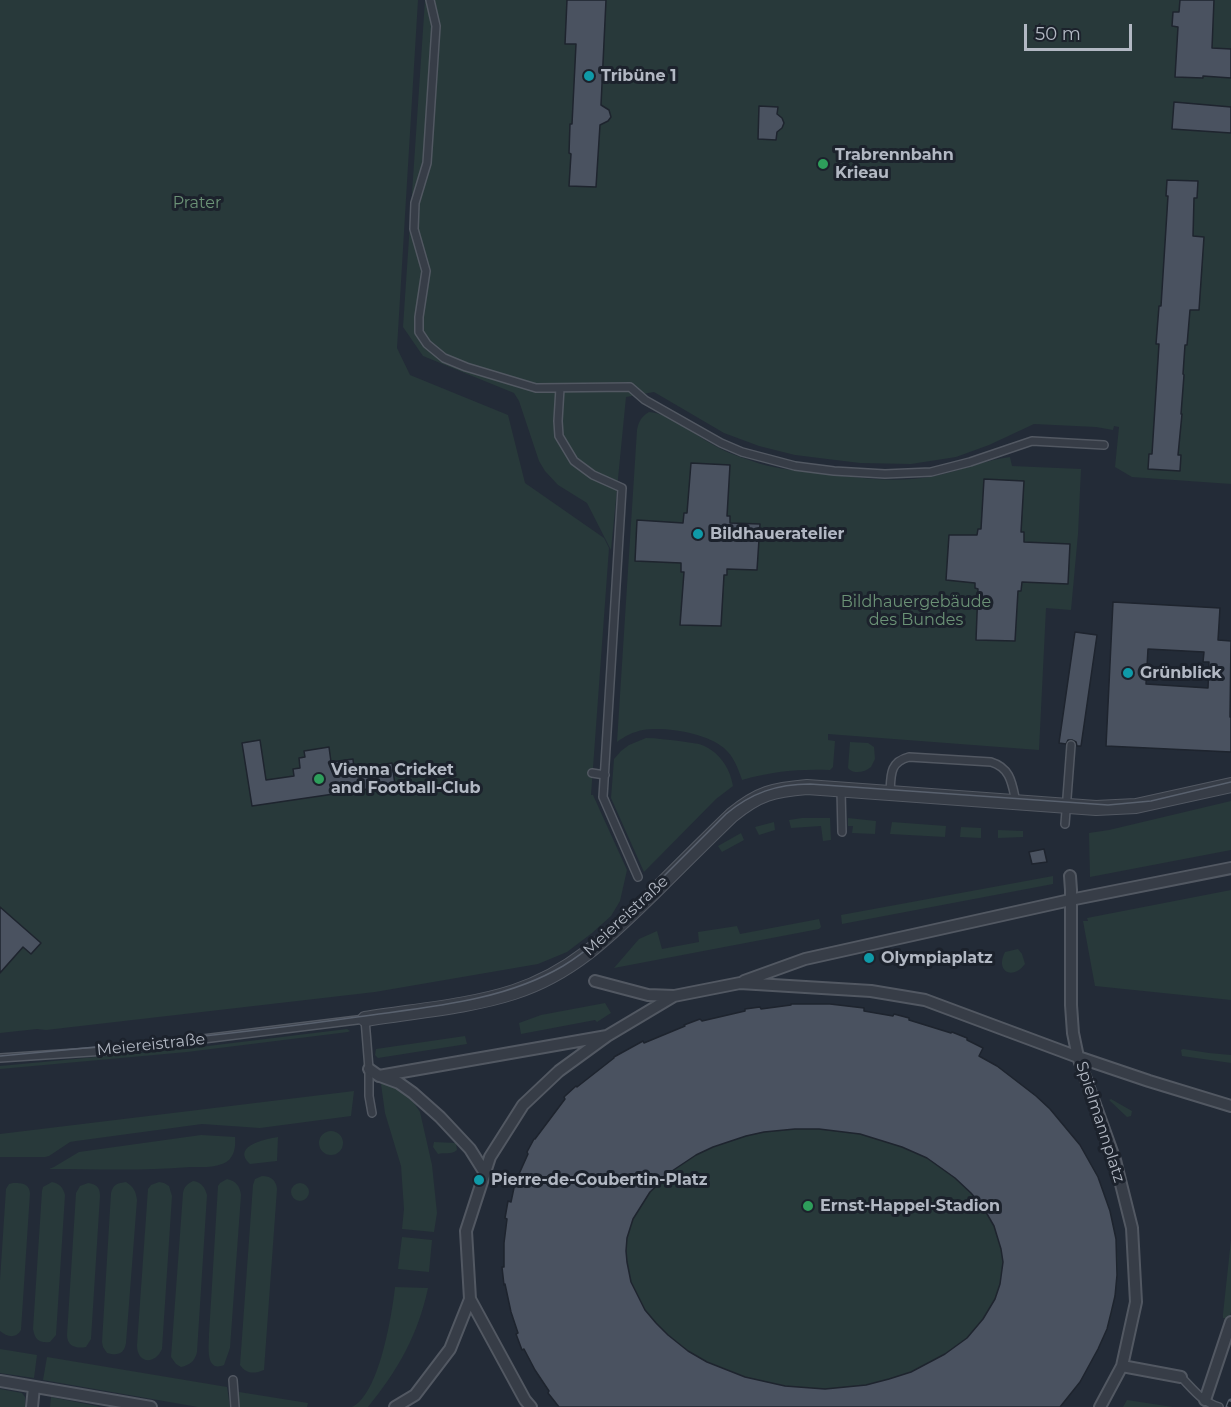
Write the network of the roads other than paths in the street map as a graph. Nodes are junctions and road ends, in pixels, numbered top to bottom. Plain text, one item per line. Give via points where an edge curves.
1 (430, 0) edge
2 (560, 388) junction
3 (1104, 445) dead end
4 (1071, 745) dead end
5 (592, 773) dead end
6 (605, 775) junction
7 (1231, 785) edge
8 (841, 790) junction
9 (890, 794) junction
10 (1016, 802) junction
11 (1066, 806) junction
12 (1065, 824) dead end
13 (842, 832) dead end
14 (1231, 868) edge
15 (1070, 876) dead end
16 (638, 877) dead end
17 (1071, 900) junction
18 (595, 981) dead end
19 (740, 982) junction
20 (674, 996) junction
21 (365, 1019) junction
22 (607, 1036) junction
23 (1078, 1057) junction
24 (0, 1058) edge
25 (369, 1069) junction
26 (379, 1076) junction
27 (1231, 1106) edge
28 (372, 1113) dead end
29 (485, 1173) junction
30 (470, 1299) junction
31 (1231, 1322) edge
32 (1122, 1366) junction
33 (1181, 1377) joint
34 (233, 1380) dead end
35 (0, 1381) edge
36 (34, 1387) junction
37 (1205, 1400) junction
38 (32, 1407) edge
39 (151, 1407) edge
40 (235, 1407) edge
41 (395, 1407) edge
42 (531, 1407) edge
43 (1100, 1407) edge
44 (1219, 1407) edge

1 - 2 lane via 436,26 427,163 415,203 414,229 426,271 419,332 427,345 444,358 466,367 536,388
2 - 3 lane via 630,387 645,400 742,452 834,471 931,472 1032,441
2 - 6 lane via 559,436 574,461 622,488
4 - 11 lane
5 - 6 lane
6 - 16 lane via 603,797
7 - 11 street, Meiereistraße via 1136,806
8 - 9 street, Meiereistraße
8 - 13 lane
8 - 21 street, Meiereistraße via 783,789 747,802 609,936 578,960 539,982 487,1000
9 - 10 street, Meiereistraße
9 - 10 lane via 893,767 904,758 991,762 1008,774
10 - 11 street, Meiereistraße
11 - 12 lane
14 - 17 street
15 - 17 street, Spielmannplatz
17 - 19 street via 805,959
17 - 23 street, Spielmannplatz via 1071,1005
18 - 20 street via 648,995
19 - 20 street
19 - 23 street via 871,991 925,1000
20 - 22 street
21 - 24 lane, Meiereistraße via 106,1050
21 - 25 lane
22 - 26 street
22 - 29 street via 559,1071 523,1105 490,1157
23 - 27 street
23 - 32 street, Spielmannplatz via 1115,1160 1132,1228 1136,1302
25 - 26 street
25 - 28 lane
26 - 29 street via 399,1083 440,1117 470,1149
29 - 30 street via 466,1231
30 - 41 street via 450,1349 415,1395
30 - 42 street
31 - 37 street
32 - 33 street
32 - 43 street, Spielmannplatz
33 - 37 lane
34 - 40 lane
35 - 36 street
36 - 38 street
36 - 39 street
37 - 44 lane

